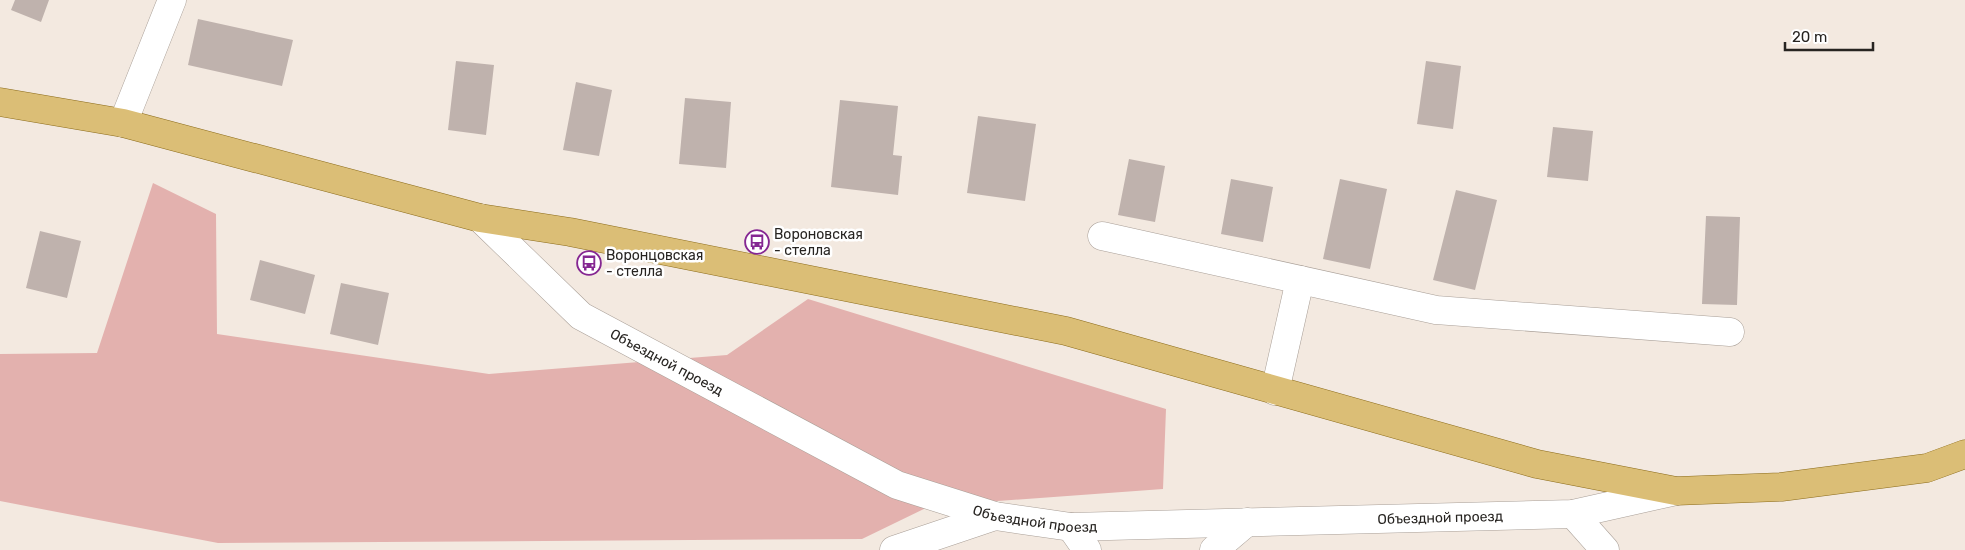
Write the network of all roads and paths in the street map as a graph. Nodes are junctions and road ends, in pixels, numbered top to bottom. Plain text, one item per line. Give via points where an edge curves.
1 (172, 0) edge
2 (0, 102) edge
3 (123, 124) junction
4 (480, 218) junction
5 (1102, 236) dead end
6 (1300, 280) junction
7 (1730, 332) dead end
8 (1275, 391) junction
9 (1965, 454) edge
10 (1676, 491) junction
11 (1573, 514) junction
12 (995, 516) junction
13 (1247, 522) junction
14 (1072, 527) junction
15 (894, 550) edge
16 (1087, 550) edge
17 (1214, 550) edge
18 (1605, 550) edge

1 - 3 street
2 - 3 main road
3 - 4 main road
4 - 8 main road via 570,232 1066,331
4 - 12 street, Объездной проезд via 581,316 897,485
5 - 6 street
6 - 7 street via 1436,310
6 - 8 street
8 - 10 main road via 1538,464
9 - 10 main road via 1927,468 1781,487
10 - 11 street, Объездной проезд
11 - 13 street, Объездной проезд
11 - 18 street
12 - 14 street, Объездной проезд
12 - 15 street
13 - 14 street, Объездной проезд
13 - 17 street
14 - 16 street

